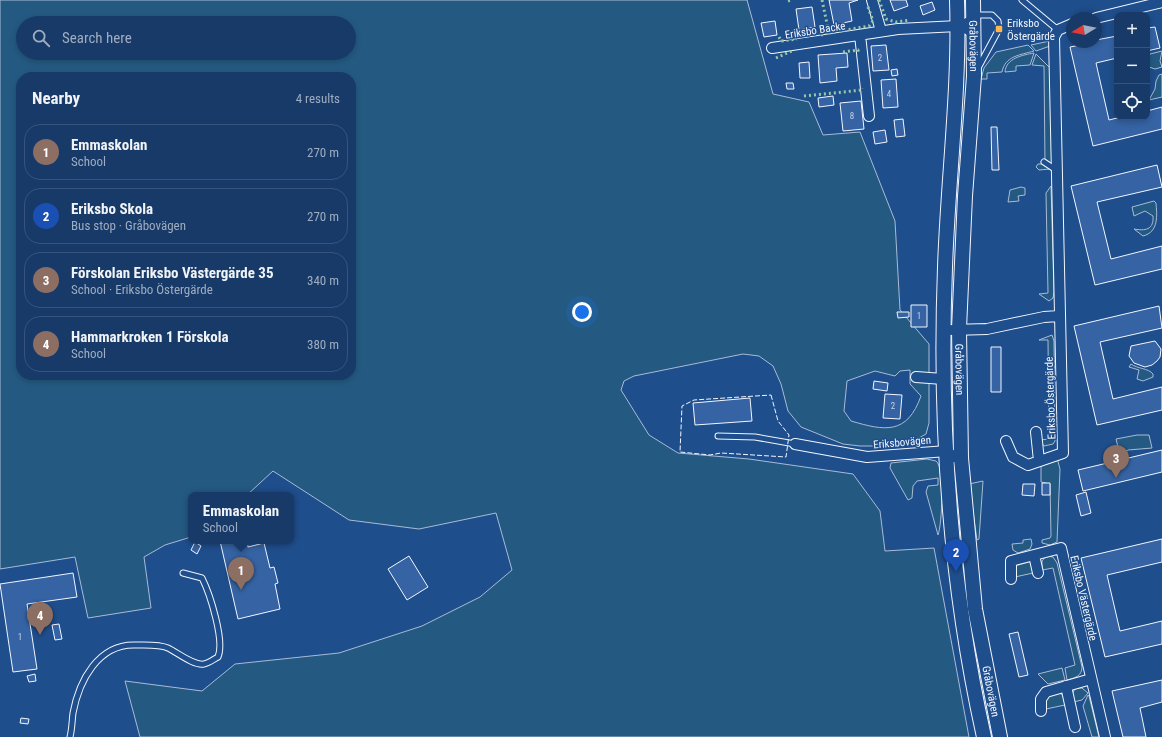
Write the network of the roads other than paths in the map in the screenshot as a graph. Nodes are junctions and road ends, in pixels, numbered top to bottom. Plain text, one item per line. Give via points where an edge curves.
1 (872, 0) edge
2 (957, 0) edge
3 (973, 0) edge
4 (1022, 0) edge
5 (1162, 2) edge
6 (974, 15) junction
7 (1102, 17) edge
8 (958, 26) junction
9 (1066, 27) edge
10 (1058, 30) junction
11 (881, 31) junction
12 (974, 34) junction
13 (860, 35) junction
14 (772, 48) dead end
15 (974, 76) junction
16 (869, 116) dead end
17 (1044, 162) dead end
18 (1057, 170) junction
19 (1059, 316) junction
20 (959, 329) junction
21 (943, 330) junction
22 (916, 377) dead end
23 (944, 379) junction
24 (1036, 432) dead end
25 (718, 436) dead end
26 (1006, 441) dead end
27 (795, 444) joint
28 (947, 450) junction
29 (962, 458) junction
30 (1038, 461) junction
31 (1034, 555) junction
32 (1038, 572) dead end
33 (183, 574) dead end
34 (1011, 579) dead end
35 (1091, 679) junction
36 (1066, 686) junction
37 (1041, 711) dead end
38 (1075, 727) dead end
39 (70, 737) edge
40 (984, 737) edge
41 (1000, 737) edge
42 (1104, 737) edge

1 - 11 street
2 - 8 main road, Gråbovägen
3 - 6 main road, Gråbovägen
4 - 10 lane
5 - 7 street
6 - 8 lane
6 - 12 main road, Gråbovägen
6 - 15 lane via 992,15 997,19 999,26
8 - 11 street, Eriksbo Backe
8 - 12 street
8 - 21 main road, Gråbovägen
9 - 10 street
10 - 18 street, Eriksbo Östergärde via 1054,37
11 - 13 street, Eriksbo Backe
12 - 15 main road, Gråbovägen
13 - 14 street, Eriksbo Backe
13 - 16 street, Eriksbo Backe
15 - 20 main road, Gråbovägen
17 - 18 lane
18 - 19 street, Eriksbo Östergärde
19 - 20 street via 987,329
19 - 30 street, Eriksbo Östergärde via 1063,453
20 - 21 street
20 - 29 main road, Gråbovägen
21 - 23 main road, Gråbovägen
22 - 23 street
23 - 28 main road, Gråbovägen
24 - 30 street, Eriksbo Östergärde
25 - 27 lane via 754,437
26 - 30 street, Eriksbo Östergärde via 1013,457 1028,465
27 - 28 street, Eriksbovägen via 867,457
28 - 29 street, Eriksbovägen via 954,457
28 - 40 main road, Gråbovägen via 958,585
29 - 41 main road, Gråbovägen via 976,609
31 - 32 street
31 - 34 street, Eriksbo Västergärde via 1011,561
31 - 35 street, Eriksbo Västergärde via 1061,548
33 - 39 lane via 202,578 208,589 221,645 218,657 203,664 196,663 164,646 132,644 108,651 92,667 84,681 76,703
35 - 36 street
35 - 42 street, Eriksbo Västergärde
36 - 37 street via 1046,692 1041,699
36 - 38 street

